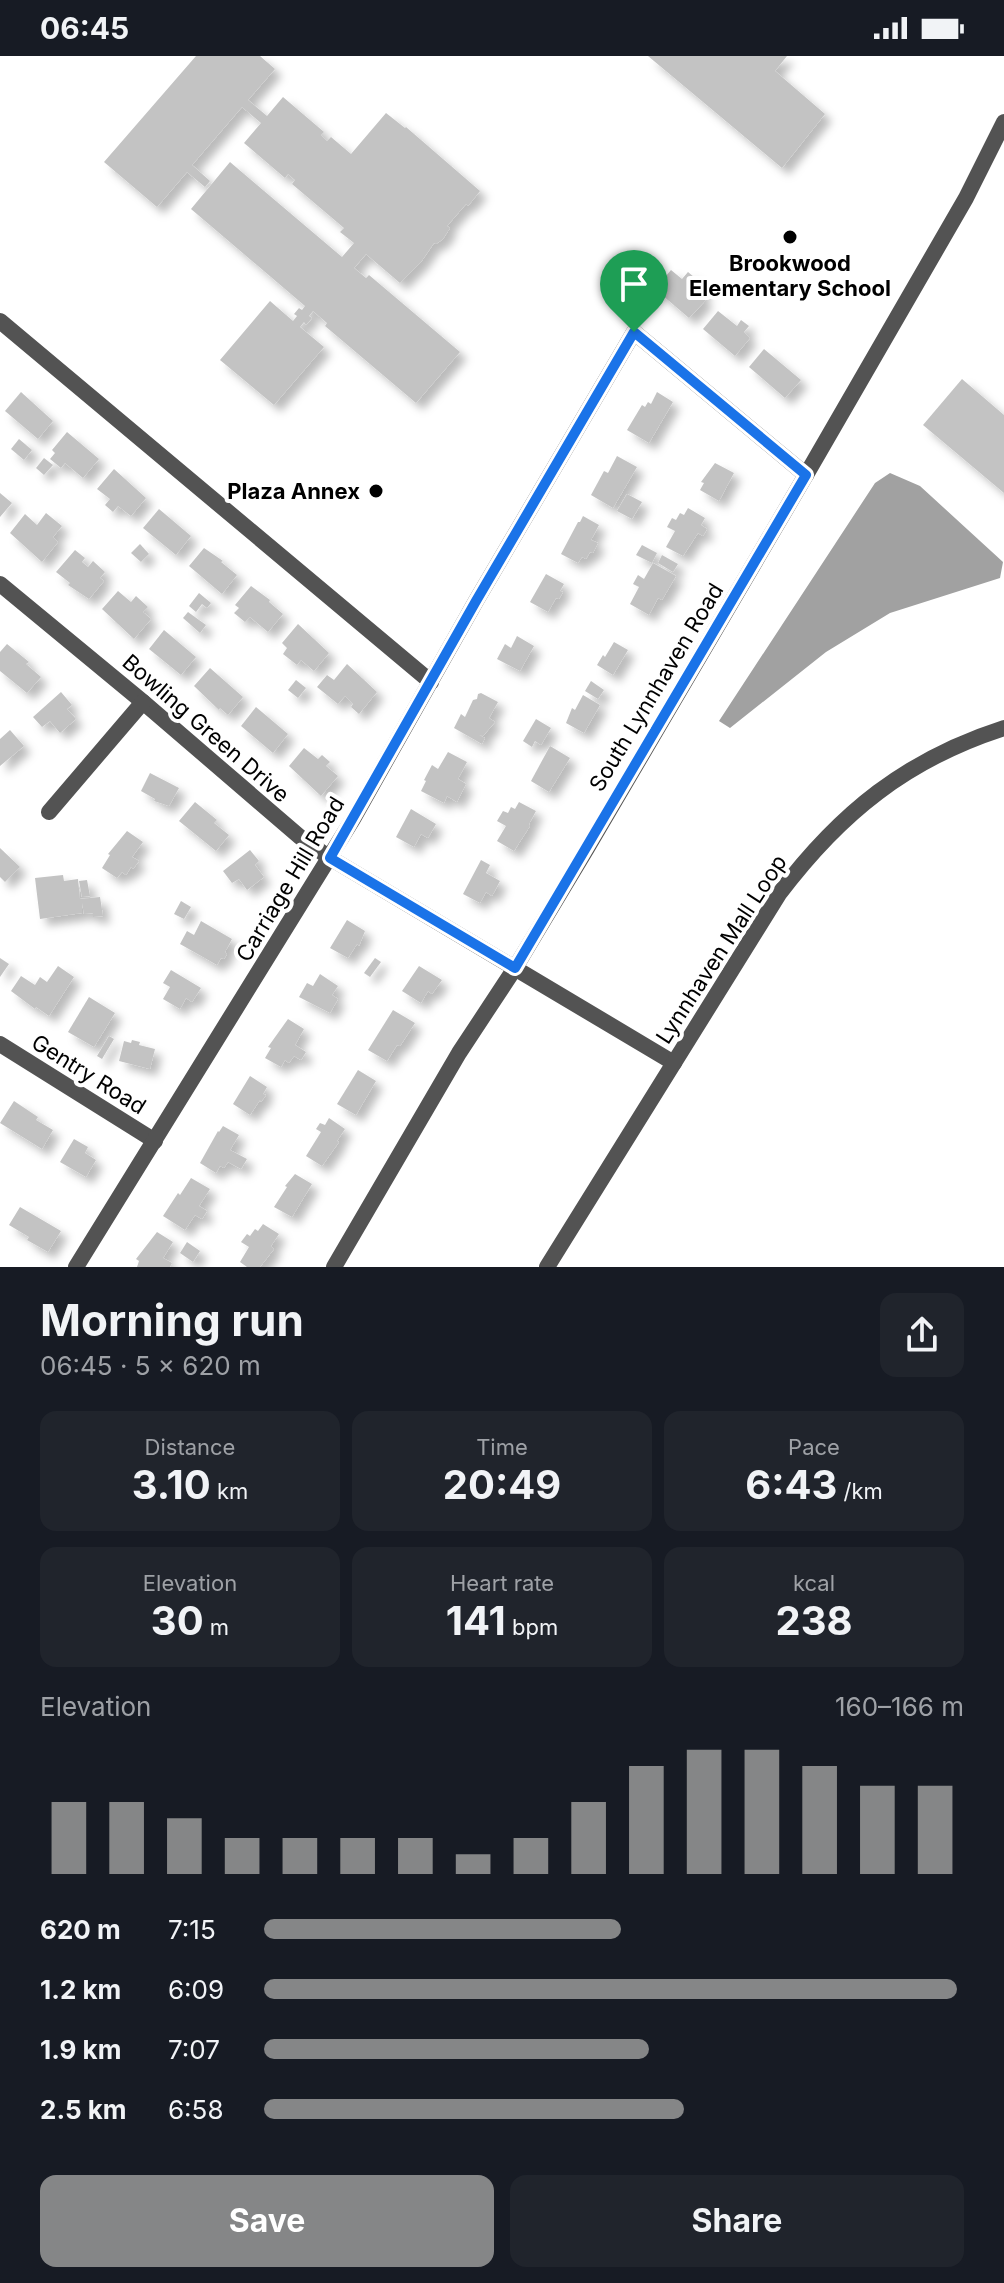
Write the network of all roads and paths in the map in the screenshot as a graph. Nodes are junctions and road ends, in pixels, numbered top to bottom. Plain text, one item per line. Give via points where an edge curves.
1 (1004, 122) edge
2 (0, 321) edge
3 (806, 475) junction
4 (0, 584) edge
5 (431, 682) junction
6 (143, 702) junction
7 (1004, 728) edge
8 (49, 812) dead end
9 (330, 858) junction
10 (515, 968) junction
11 (0, 1044) edge
12 (674, 1063) junction
13 (155, 1141) junction
14 (76, 1267) edge
15 (334, 1267) edge
16 (547, 1267) edge

1 - 3 street, South Lynnhaven Road via 966,198
2 - 5 street
3 - 5 street, Carriage Hill Road via 634,332
3 - 10 street, South Lynnhaven Road
4 - 6 street, Bowling Green Drive
5 - 9 street, Carriage Hill Road
6 - 8 street
6 - 9 street, Bowling Green Drive
7 - 12 street, Lynnhaven Mall Loop via 930,759 858,806 833,830 779,894
9 - 10 street, Bowling Green Drive
9 - 13 street, Carriage Hill Road
10 - 12 street, Bowling Green Drive
10 - 15 street, South Lynnhaven Road
11 - 13 street, Gentry Road
12 - 16 street, Lynnhaven Mall Loop
13 - 14 street, Carriage Hill Road

